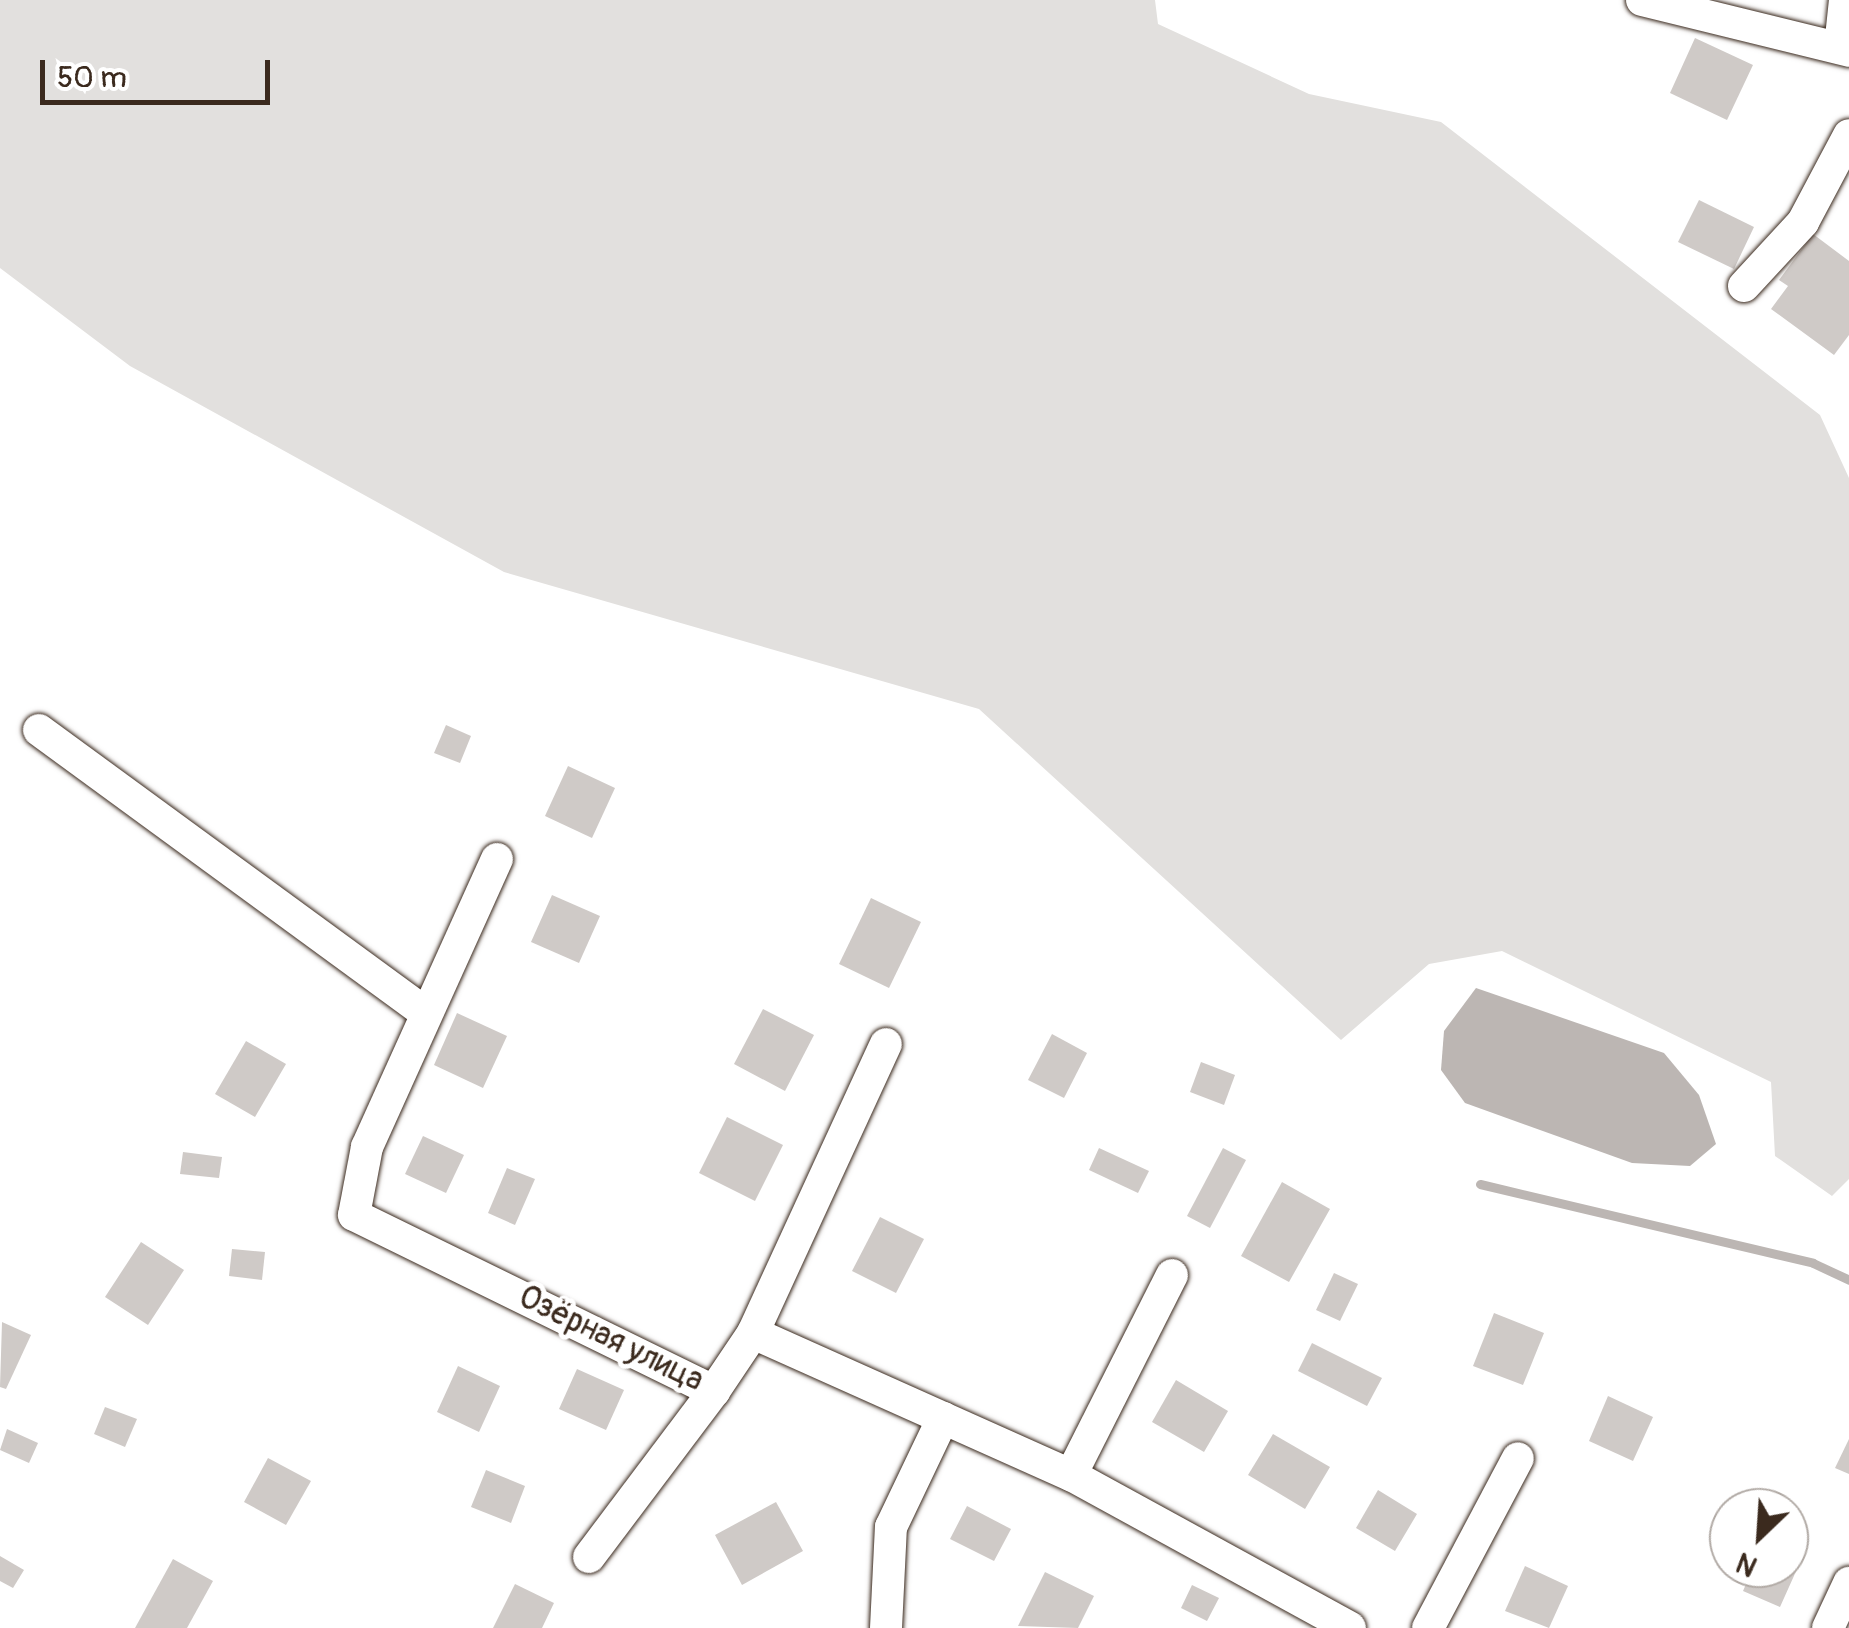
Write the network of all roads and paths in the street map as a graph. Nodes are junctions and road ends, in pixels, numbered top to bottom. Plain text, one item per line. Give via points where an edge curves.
1 (1642, 0) edge
2 (1845, 0) edge
3 (1845, 49) edge
4 (1849, 136) edge
5 (1744, 286) dead end
6 (39, 730) dead end
7 (497, 859) dead end
8 (424, 1012) junction
9 (886, 1044) dead end
10 (1172, 1275) dead end
11 (752, 1333) junction
12 (714, 1390) junction
13 (943, 1418) junction
14 (1518, 1458) dead end
15 (1071, 1474) junction
16 (589, 1557) dead end
17 (1849, 1582) edge
18 (886, 1628) edge
19 (1350, 1628) edge
20 (1428, 1628) edge
21 (1828, 1628) edge

1 - 3 street
2 - 3 street
4 - 5 street via 1803,222
6 - 8 street
7 - 8 street, Озёрная улица
8 - 12 street, Озёрная улица via 367,1147 354,1215
9 - 11 street, Озёрная улица
10 - 15 street
11 - 12 street, Озёрная улица
11 - 13 street
12 - 16 street
13 - 15 street
13 - 18 street via 891,1528
14 - 20 street
15 - 19 street
17 - 21 street

